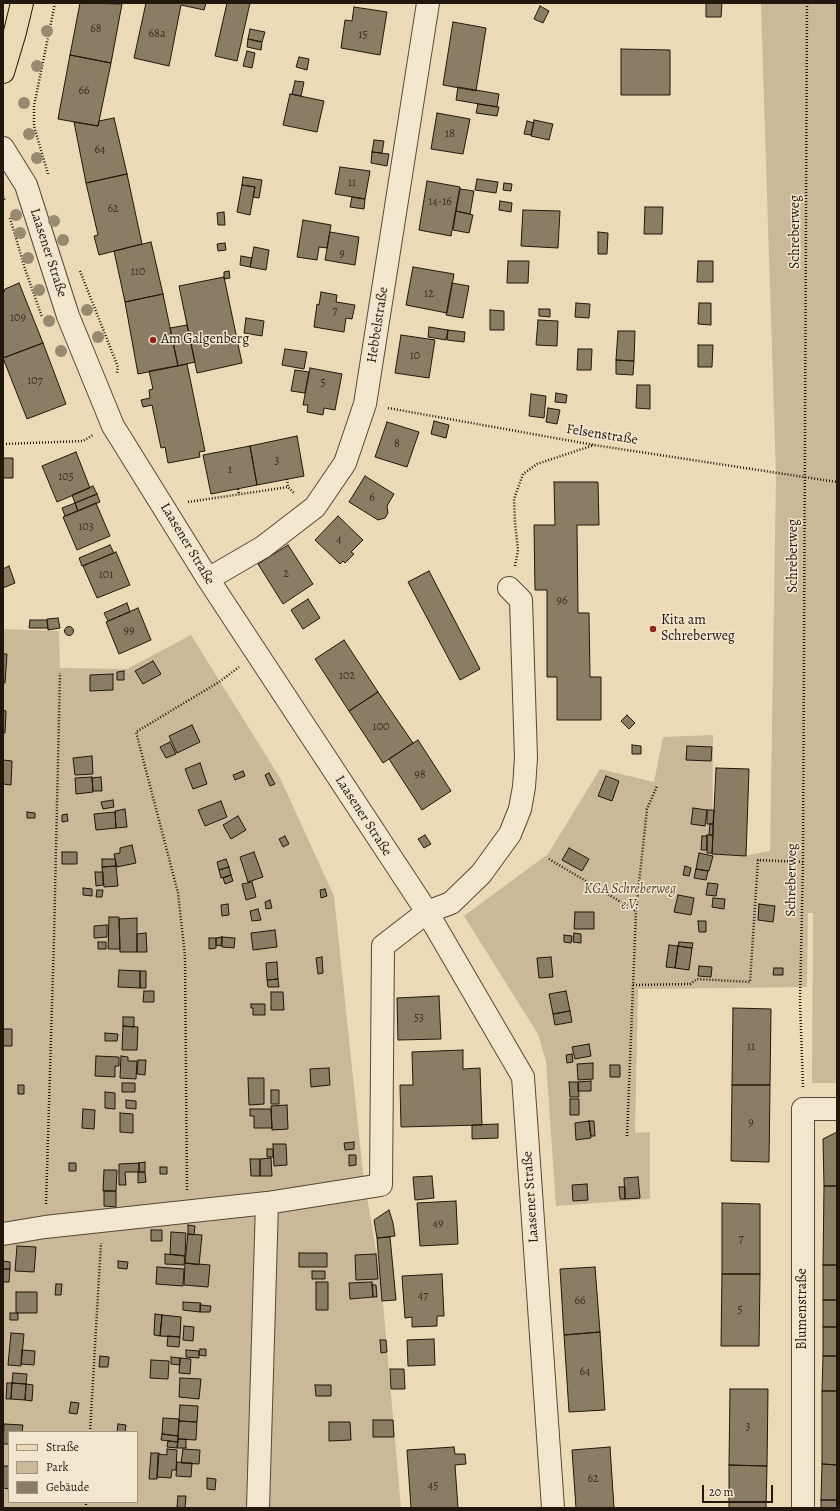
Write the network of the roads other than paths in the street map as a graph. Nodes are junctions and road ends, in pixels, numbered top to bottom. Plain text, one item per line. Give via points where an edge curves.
1 (22, 3) edge
2 (428, 3) edge
3 (3, 72) edge
4 (3, 148) edge
5 (208, 579) junction
6 (509, 588) road end
7 (427, 912) junction
8 (837, 1109) edge
9 (267, 1203) junction
10 (3, 1234) edge
11 (258, 1508) edge
12 (552, 1508) edge
13 (803, 1508) edge

1 - 3 main road
2 - 5 street, Hebbelstraße via 365,404 345,463 315,507 263,548
4 - 5 street, Laasener Straße via 26,185 68,316 113,426
5 - 7 street, Laasener Straße
6 - 7 street via 521,600 526,758 520,809 510,834 481,874 451,903
7 - 9 street via 383,946 382,1185
7 - 12 street, Laasener Straße via 523,1077
8 - 13 street, Blumenstraße via 803,1109
9 - 10 street via 45,1227
9 - 11 street

